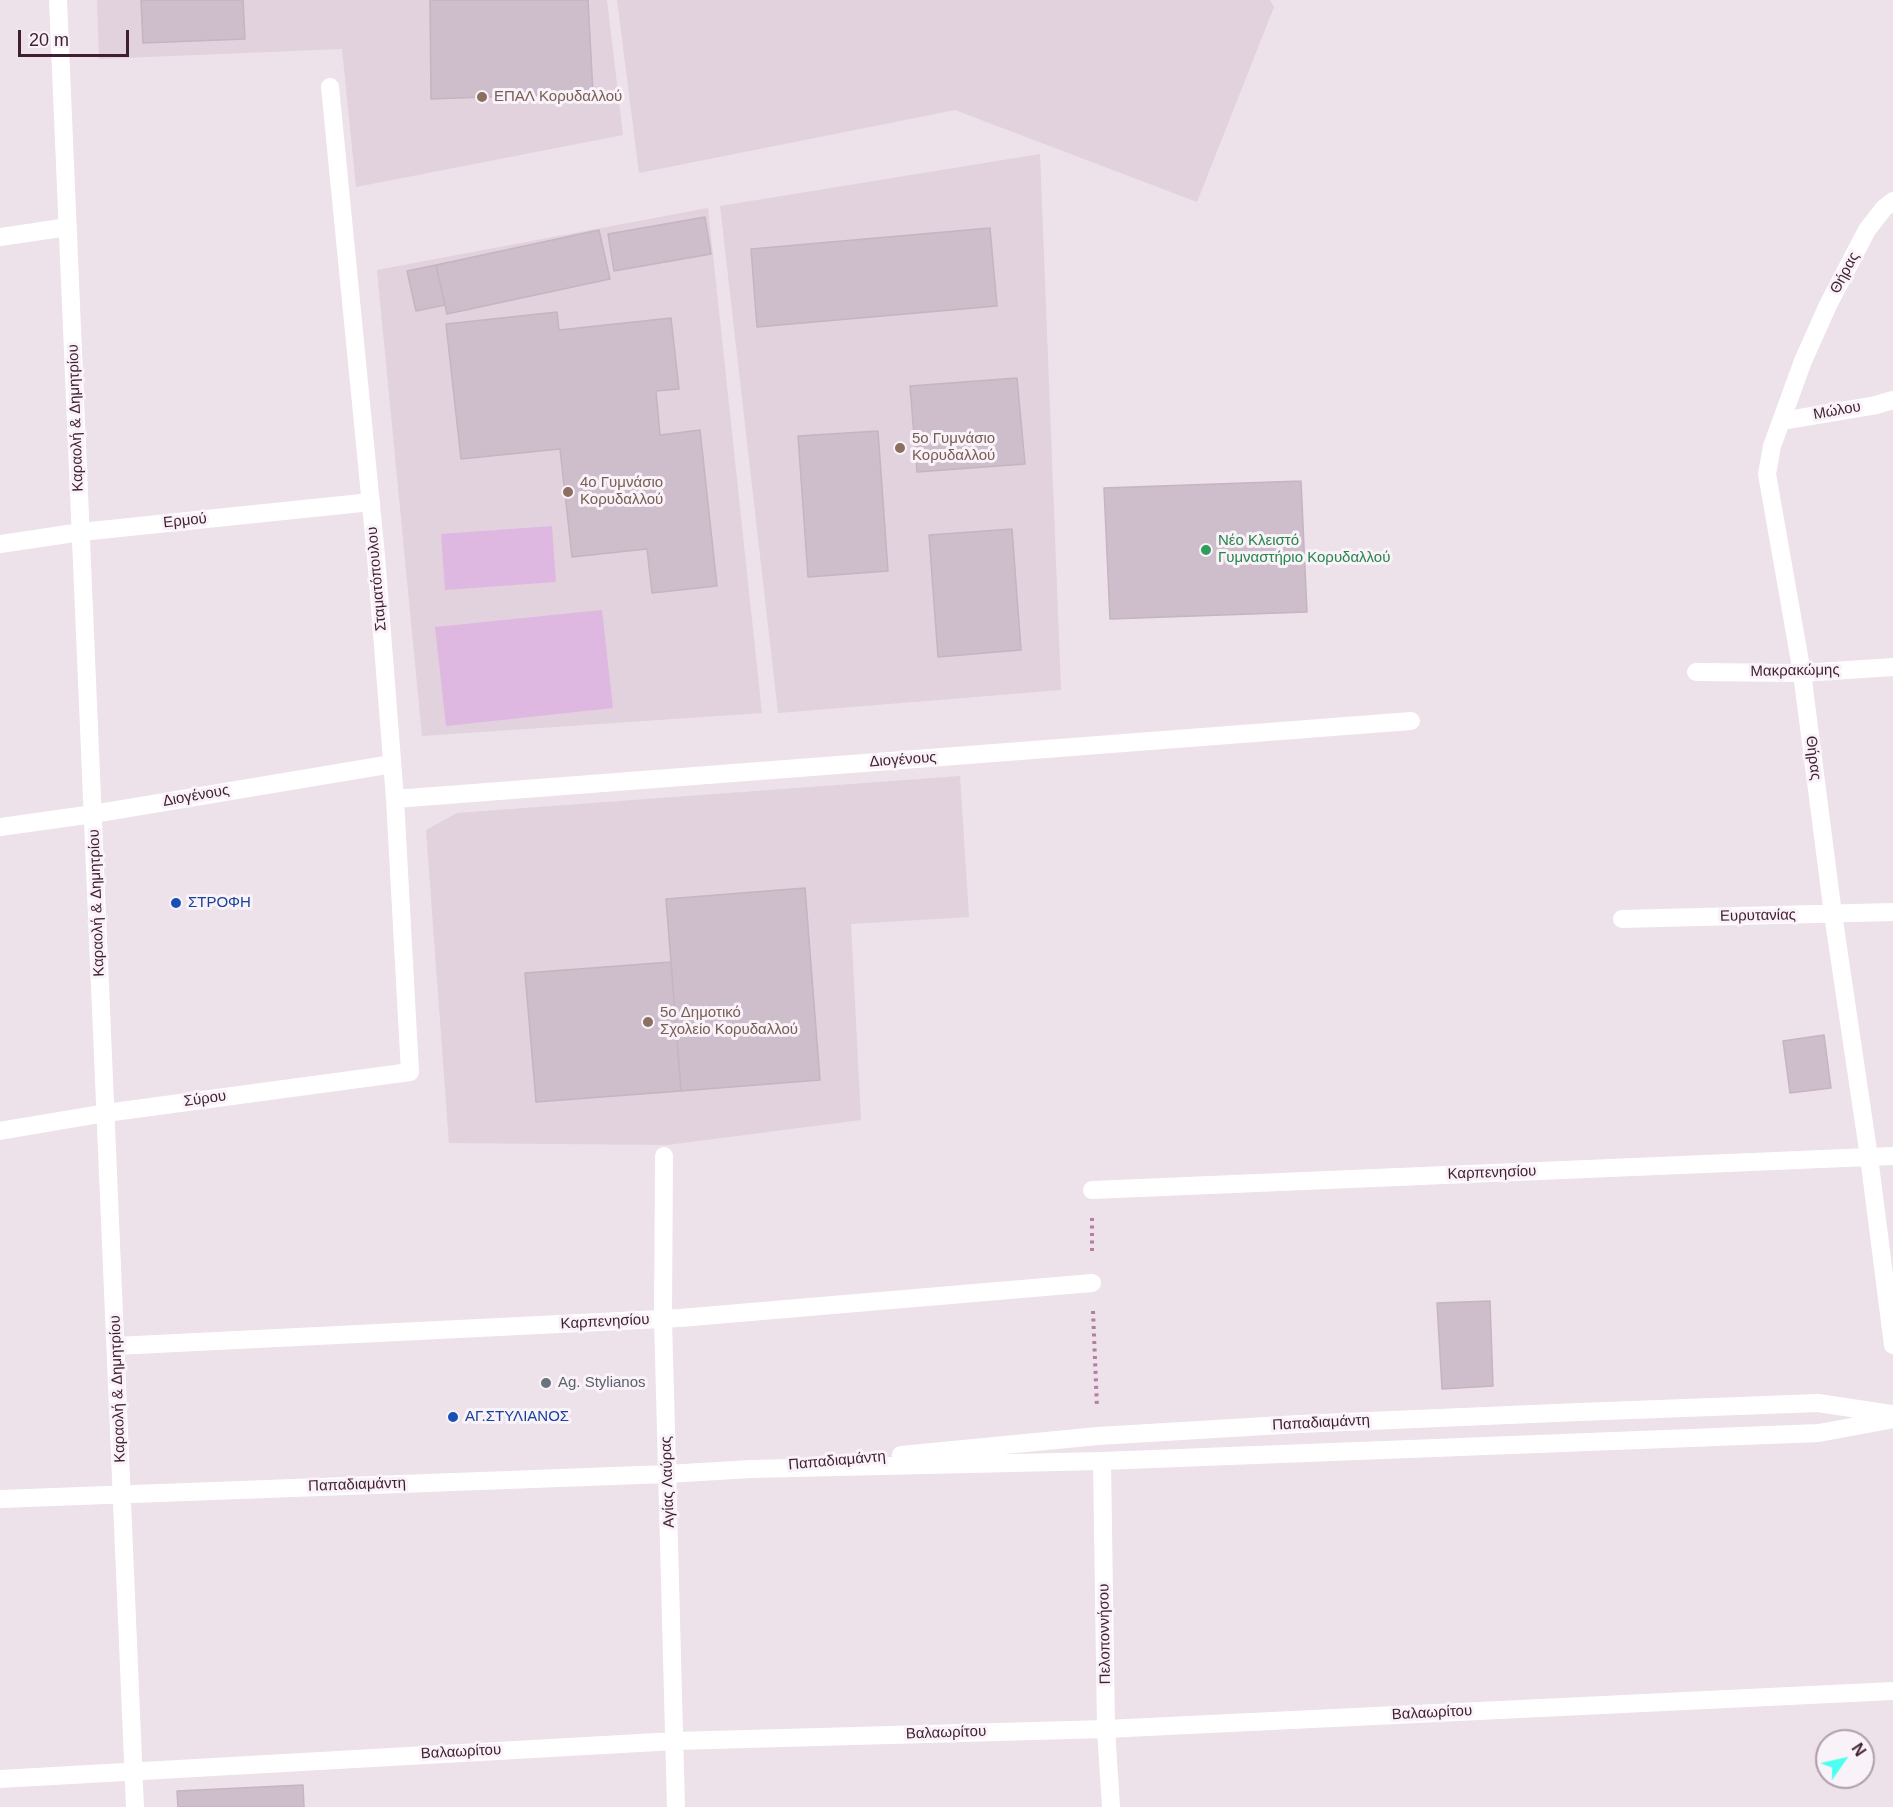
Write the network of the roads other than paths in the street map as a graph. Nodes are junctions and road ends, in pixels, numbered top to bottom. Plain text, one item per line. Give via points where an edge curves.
1 (58, 0) edge
2 (330, 87) dead end
3 (1893, 201) edge
4 (68, 227) junction
5 (0, 237) edge
6 (1893, 400) edge
7 (1781, 421) junction
8 (371, 502) junction
9 (81, 532) junction
10 (0, 544) edge
11 (1893, 667) edge
12 (1696, 672) dead end
13 (1802, 673) junction
14 (1411, 721) dead end
15 (392, 764) junction
16 (395, 799) junction
17 (93, 814) junction
18 (0, 827) edge
19 (1893, 912) edge
20 (1833, 914) junction
21 (1622, 919) dead end
22 (410, 1072) joint
23 (106, 1113) junction
24 (0, 1131) edge
25 (664, 1156) dead end
26 (1893, 1156) edge
27 (1869, 1157) junction
28 (1092, 1190) dead end
29 (1092, 1283) dead end
30 (663, 1319) junction
31 (1893, 1345) edge
32 (116, 1346) junction
33 (1893, 1417) edge
34 (1102, 1461) junction
35 (750, 1469) junction
36 (667, 1474) junction
37 (122, 1494) junction
38 (0, 1499) edge
39 (1893, 1692) edge
40 (1106, 1729) junction
41 (675, 1741) junction
42 (134, 1770) junction
43 (0, 1779) edge
44 (135, 1807) edge
45 (676, 1807) edge
46 (1112, 1807) edge

1 - 4 street, Καραολή & Δημητρίου
2 - 8 street, Σταματόπουλου
3 - 7 street, Θήρας via 1867,230 1828,305
4 - 5 street
4 - 9 street, Καραολή & Δημητρίου
6 - 7 street, Μώλου
7 - 13 street, Θήρας via 1767,474
8 - 9 street, Ερμού
8 - 15 street, Σταματόπουλου
9 - 10 street, Ερμού
9 - 17 street, Καραολή & Δημητρίου
11 - 13 street, Μακρακώμης
12 - 13 street, Μακρακώμης
13 - 20 street, Θήρας
14 - 16 street, Διογένους
15 - 16 street, Σταματόπουλου
15 - 17 street, Διογένους
16 - 22 street, Σταματόπουλου
17 - 18 street, Διογένους
17 - 23 street, Καραολή & Δημητρίου
19 - 20 street, Ευρυτανίας
20 - 21 street, Ευρυτανίας
20 - 27 street, Θήρας
22 - 23 street, Σύρου
23 - 24 street, Σύρου
23 - 32 street, Καραολή & Δημητρίου
25 - 30 street, Αγίας Λαύρας
26 - 27 street, Καρπενησίου
27 - 28 street, Καρπενησίου
27 - 31 street, Θήρας
29 - 30 street, Καρπενησίου
30 - 32 street, Καρπενησίου
30 - 36 street, Αγίας Λαύρας
32 - 37 street, Καραολή & Δημητρίου
33 - 34 street, Παπαδιαμάντη via 1819,1433
33 - 35 street, Παπαδιαμάντη via 1818,1403 1299,1424 1098,1436
34 - 35 street, Παπαδιαμάντη
34 - 40 street, Πελοποννήσου
35 - 36 street, Παπαδιαμάντη
36 - 37 street, Παπαδιαμάντη
36 - 41 street, Αγίας Λαύρας
37 - 38 street, Παπαδιαμάντη
37 - 42 street, Καραολή & Δημητρίου
39 - 40 street, Βαλαωρίτου
40 - 41 street, Βαλαωρίτου
40 - 46 street, Πελοποννήσου
41 - 42 street, Βαλαωρίτου
41 - 45 street, Αγίας Λαύρας
42 - 43 street, Βαλαωρίτου
42 - 44 street, Καραολή & Δημητρίου

